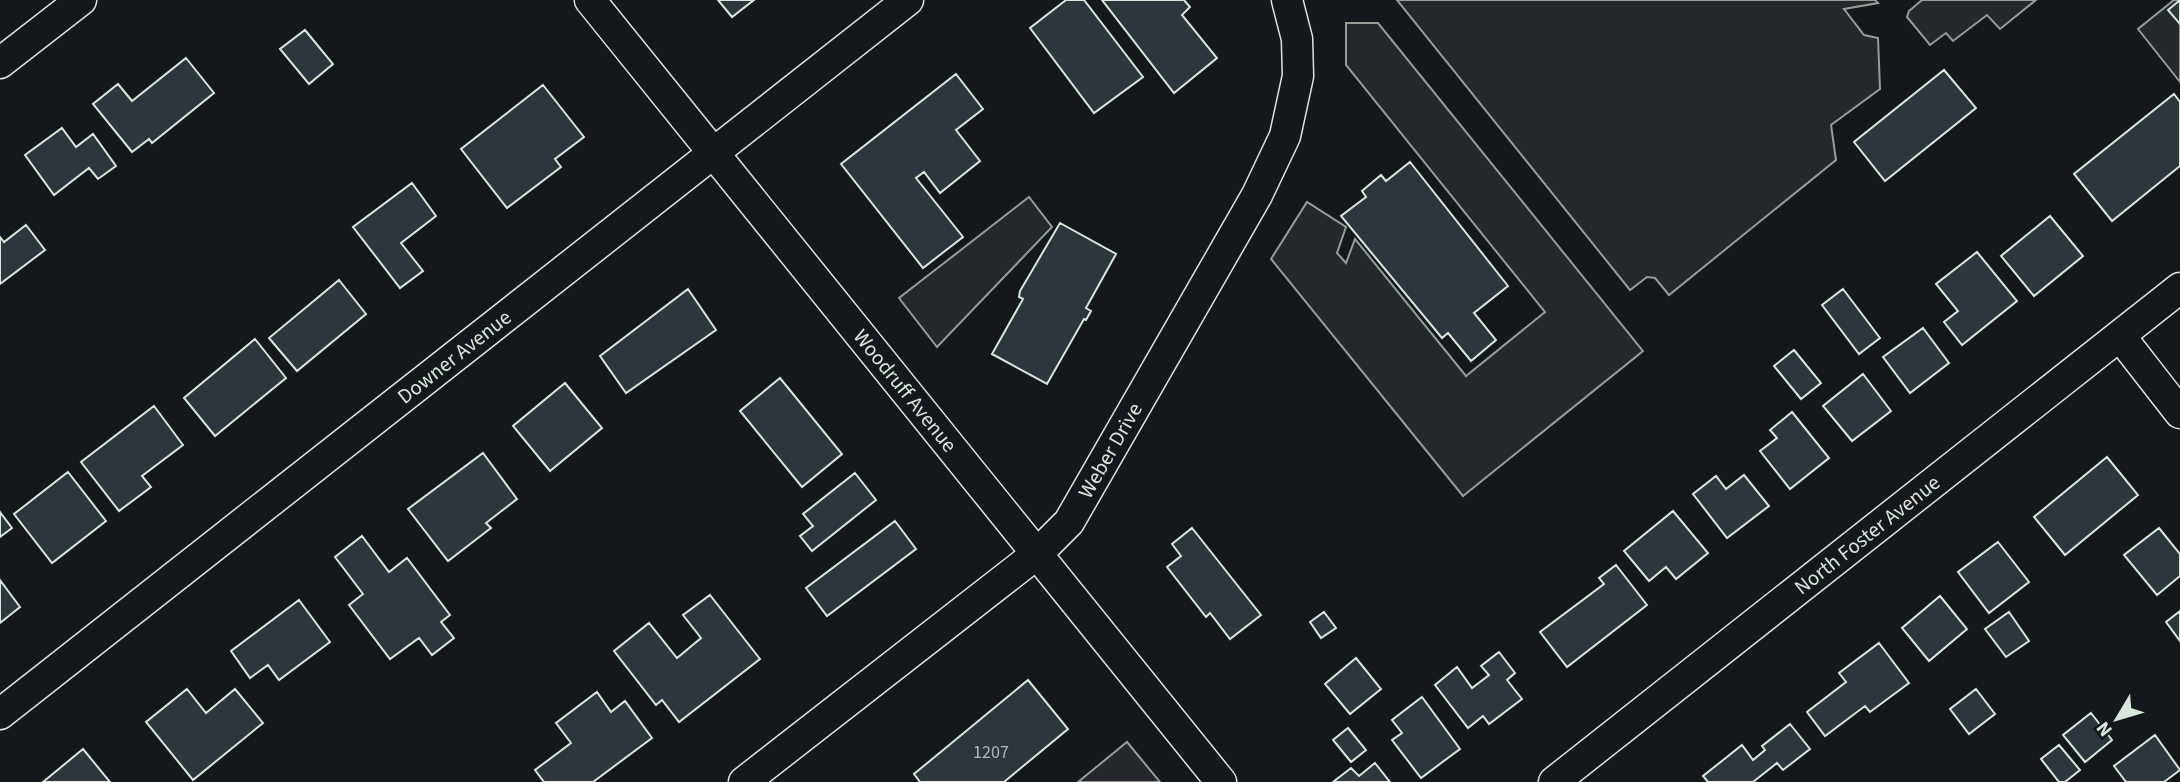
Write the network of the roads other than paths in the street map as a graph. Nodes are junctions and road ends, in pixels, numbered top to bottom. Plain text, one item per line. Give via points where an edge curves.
1 (81, 0) edge
2 (590, 0) edge
3 (908, 0) edge
4 (1287, 0) edge
5 (0, 64) edge
6 (715, 153) junction
7 (2180, 288) edge
8 (2120, 336) junction
9 (2180, 413) edge
10 (1038, 553) junction
11 (0, 715) edge
12 (744, 782) edge
13 (1221, 782) edge
14 (1554, 782) edge

1 - 5 street
2 - 6 street, Woodruff Avenue
3 - 6 street, Downer Avenue
4 - 10 street, Weber Drive via 1297,39 1298,76 1285,136 1257,195 1069,522
6 - 10 street, Woodruff Avenue
6 - 11 street, Downer Avenue
7 - 8 street, North Foster Avenue
8 - 9 street
8 - 14 street, North Foster Avenue
10 - 12 street, Weber Drive
10 - 13 street, Woodruff Avenue

